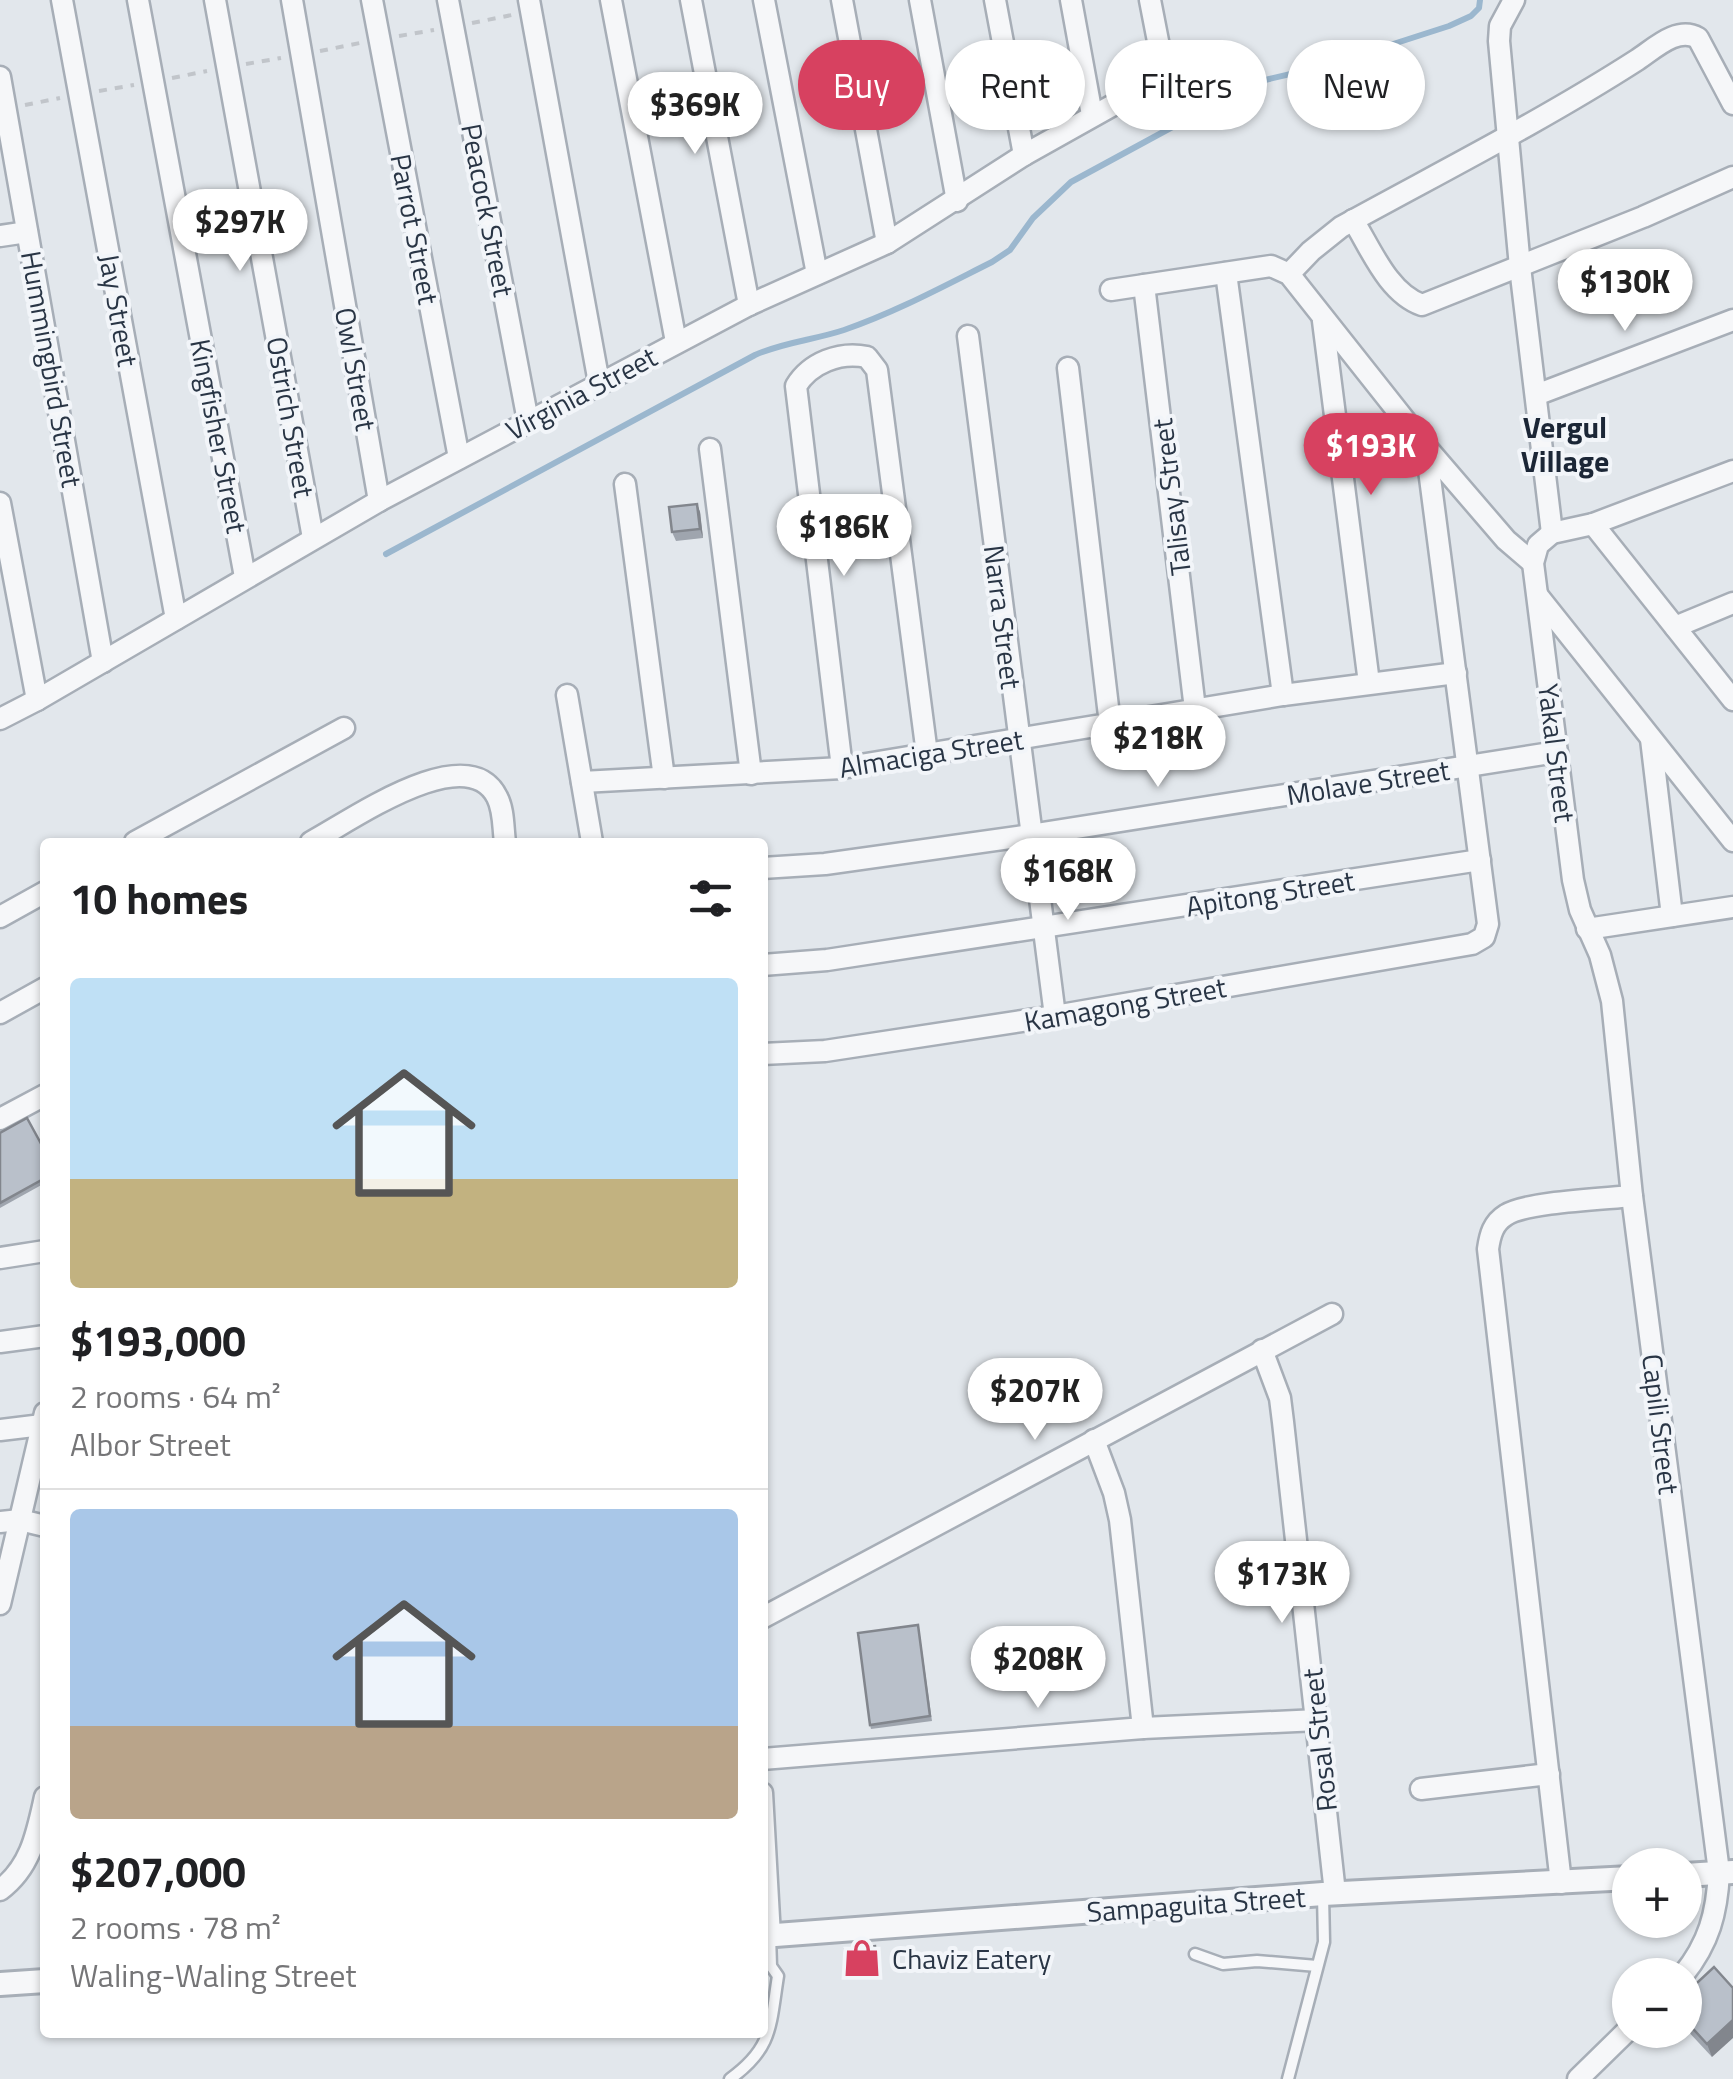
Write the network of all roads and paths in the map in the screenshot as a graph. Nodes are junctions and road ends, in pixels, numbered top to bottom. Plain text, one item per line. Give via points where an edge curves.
1 (62, 0) edge
2 (138, 0) edge
3 (216, 0) edge
4 (292, 0) edge
5 (372, 0) edge
6 (448, 0) edge
7 (611, 0) edge
8 (690, 0) edge
9 (764, 0) edge
10 (842, 0) edge
11 (920, 0) edge
12 (996, 0) edge
13 (1071, 0) edge
14 (1150, 0) edge
15 (1514, 0) edge
16 (530, 6) edge
17 (453, 26) junction
18 (379, 40) junction
19 (1158, 40) edge
20 (301, 54) junction
21 (228, 68) junction
22 (0, 77) edge
23 (153, 81) junction
24 (80, 95) junction
25 (1733, 104) edge
26 (6, 108) junction
27 (1105, 108) edge
28 (1092, 115) junction
29 (1508, 134) junction
30 (1024, 155) junction
31 (1733, 176) edge
32 (957, 201) junction
33 (1353, 220) junction
34 (27, 232) junction
35 (0, 236) edge
36 (887, 243) junction
37 (1520, 267) junction
38 (1226, 273) junction
39 (817, 274) junction
40 (1290, 274) junction
41 (1144, 285) junction
42 (1111, 290) dead end
43 (749, 305) junction
44 (1323, 319) junction
45 (1733, 320) edge
46 (968, 336) dead end
47 (676, 342) junction
48 (1068, 368) dead end
49 (599, 383) junction
50 (1536, 395) junction
51 (528, 421) junction
52 (1426, 446) junction
53 (710, 449) dead end
54 (459, 458) junction
55 (1733, 471) edge
56 (624, 484) dead end
57 (378, 500) junction
58 (0, 503) edge
59 (1592, 524) junction
60 (2, 528) edge
61 (1552, 533) junction
62 (313, 538) junction
63 (1532, 563) junction
64 (245, 578) junction
65 (1536, 593) junction
66 (1733, 602) edge
67 (19, 607) junction
68 (0, 617) edge
69 (176, 620) junction
70 (1675, 628) junction
71 (104, 662) junction
72 (1456, 673) junction
73 (1369, 684) junction
74 (567, 695) dead end
75 (1283, 695) junction
76 (37, 700) junction
77 (1733, 700) edge
78 (1196, 709) junction
79 (0, 719) edge
80 (1110, 724) junction
81 (344, 728) dead end
82 (1650, 738) junction
83 (1018, 739) junction
84 (1557, 752) junction
85 (926, 754) junction
86 (1468, 766) junction
87 (842, 768) junction
88 (751, 774) junction
89 (664, 778) junction
90 (582, 782) junction
91 (176, 832) edge
92 (1031, 835) junction
93 (151, 838) edge
94 (318, 838) edge
95 (505, 838) edge
96 (591, 838) edge
97 (1733, 841) edge
98 (1480, 860) junction
99 (768, 868) edge
100 (40, 895) edge
101 (1733, 907) edge
102 (1672, 916) junction
103 (0, 917) edge
104 (1044, 928) junction
105 (1587, 929) junction
106 (768, 965) edge
107 (1607, 975) joint
108 (40, 991) edge
109 (0, 1013) edge
110 (1055, 1016) junction
111 (768, 1054) edge
112 (40, 1098) edge
113 (0, 1119) edge
114 (1632, 1196) junction
115 (40, 1252) edge
116 (0, 1258) edge
117 (1332, 1314) dead end
118 (40, 1337) edge
119 (0, 1342) edge
120 (1262, 1350) junction
121 (40, 1420) edge
122 (0, 1430) edge
123 (40, 1431) edge
124 (1094, 1440) junction
125 (10, 1521) edge
126 (40, 1525) edge
127 (0, 1600) edge
128 (768, 1615) edge
129 (1318, 1720) junction
130 (1143, 1728) junction
131 (768, 1759) edge
132 (1548, 1774) junction
133 (1421, 1790) dead end
134 (40, 1817) edge
135 (1726, 1872) edge
136 (1612, 1879) edge
137 (1561, 1883) junction
138 (0, 1890) edge
139 (1329, 1894) junction
140 (768, 1936) edge
141 (768, 1948) edge
142 (1195, 1954) dead end
143 (1695, 1958) edge
144 (1318, 1966) junction
145 (40, 1981) edge
146 (0, 1984) edge
147 (768, 2022) edge
148 (765, 2038) edge
149 (1612, 2046) edge
150 (730, 2079) edge
151 (1288, 2079) edge
152 (1578, 2079) edge

1 - 24 street, Jay Street
2 - 23 street, Kingfisher Street
3 - 21 street, Ostrich Street
4 - 20 street, Owl Street
5 - 18 street, Parrot Street
6 - 17 street, Peacock Street
7 - 47 street
8 - 43 street
9 - 39 street
10 - 36 street
11 - 32 street
12 - 30 street
13 - 28 street
14 - 19 street
15 - 29 street via 1500,26
16 - 17 path
16 - 49 street
17 - 18 path
17 - 51 street, Peacock Street
18 - 20 path
18 - 54 street, Parrot Street
20 - 21 path
20 - 57 street, Owl Street
21 - 23 path
21 - 62 street, Ostrich Street
22 - 26 street, Hummingbird Street
23 - 24 path
23 - 64 street, Kingfisher Street
24 - 26 path
24 - 69 street, Jay Street
25 - 29 street via 1698,38 1682,34
26 - 34 street, Hummingbird Street
27 - 28 street, Virginia Street
28 - 30 street, Virginia Street
29 - 33 street
29 - 37 street
30 - 32 street, Virginia Street
31 - 37 street
32 - 36 street, Virginia Street
33 - 37 street via 1390,280 1422,305
33 - 40 street
34 - 35 street
34 - 71 street, Hummingbird Street
36 - 39 street, Virginia Street
37 - 50 street
38 - 40 street via 1271,266
38 - 41 street
38 - 75 street
39 - 43 street, Virginia Street
40 - 44 street
41 - 42 street
41 - 78 street, Talisay Street
43 - 47 street, Virginia Street
44 - 52 street
44 - 73 street
45 - 50 street
46 - 83 street, Narra Street
47 - 49 street, Virginia Street
48 - 80 street
49 - 51 street, Virginia Street
50 - 61 street
51 - 54 street, Virginia Street
52 - 63 street
52 - 72 street
53 - 88 street
54 - 57 street, Virginia Street
55 - 59 street
56 - 89 street
57 - 62 street, Virginia Street
58 - 60 street
59 - 61 street
59 - 70 street
60 - 67 street
61 - 63 street
62 - 64 street, Virginia Street
63 - 65 street, Yakal Street
64 - 69 street, Virginia Street
65 - 82 street
65 - 84 street, Yakal Street
66 - 70 street
67 - 68 street
67 - 76 street
69 - 71 street, Virginia Street
70 - 77 street
71 - 76 street, Virginia Street
72 - 73 street, Almaciga Street
72 - 86 street
73 - 75 street, Almaciga Street
74 - 90 street
75 - 78 street, Almaciga Street
76 - 79 street, Virginia Street
78 - 80 street, Almaciga Street
80 - 83 street, Almaciga Street
81 - 91 street
82 - 97 street
82 - 102 street
83 - 85 street, Almaciga Street
83 - 92 street, Narra Street
84 - 86 street, Molave Street
84 - 105 street, Yakal Street via 1573,880
85 - 87 street, Almaciga Street
85 - 87 street via 876,370 858,355 816,364 796,386
86 - 92 street, Molave Street
86 - 98 street
87 - 88 street, Almaciga Street
88 - 89 street, Almaciga Street
89 - 90 street, Almaciga Street
90 - 96 street
91 - 93 street
92 - 99 street, Molave Street
92 - 104 street, Narra Street
94 - 95 street via 426,780 448,775 478,778 497,796
98 - 104 street, Apitong Street
98 - 110 street, Kamagong Street via 1488,924 1472,944
100 - 103 street
101 - 102 street
102 - 105 street
104 - 106 street, Apitong Street
104 - 110 street, Narra Street
105 - 107 street, Yakal Street
107 - 114 street, Capili Street
108 - 109 street
110 - 111 street, Kamagong Street
112 - 113 street
114 - 132 street via 1518,1209 1490,1234
114 - 135 street, Capili Street
115 - 116 street
117 - 120 street
118 - 119 street
120 - 124 street
120 - 129 street, Rosal Street via 1280,1398
121 - 122 street
123 - 125 street
124 - 128 street
124 - 130 street via 1120,1520
125 - 126 street
125 - 127 street
129 - 130 street
129 - 139 street, Rosal Street
130 - 131 street
132 - 133 street
132 - 137 street
134 - 138 street via 23,1868
135 - 143 street, Capili Street
136 - 137 street, Sampaguita Street
137 - 139 street, Sampaguita Street
139 - 140 street, Sampaguita Street
139 - 144 lane
141 - 147 lane via 778,1976
142 - 144 lane via 1223,1964
144 - 151 lane
145 - 146 street
148 - 150 lane via 753,2062
149 - 152 street

